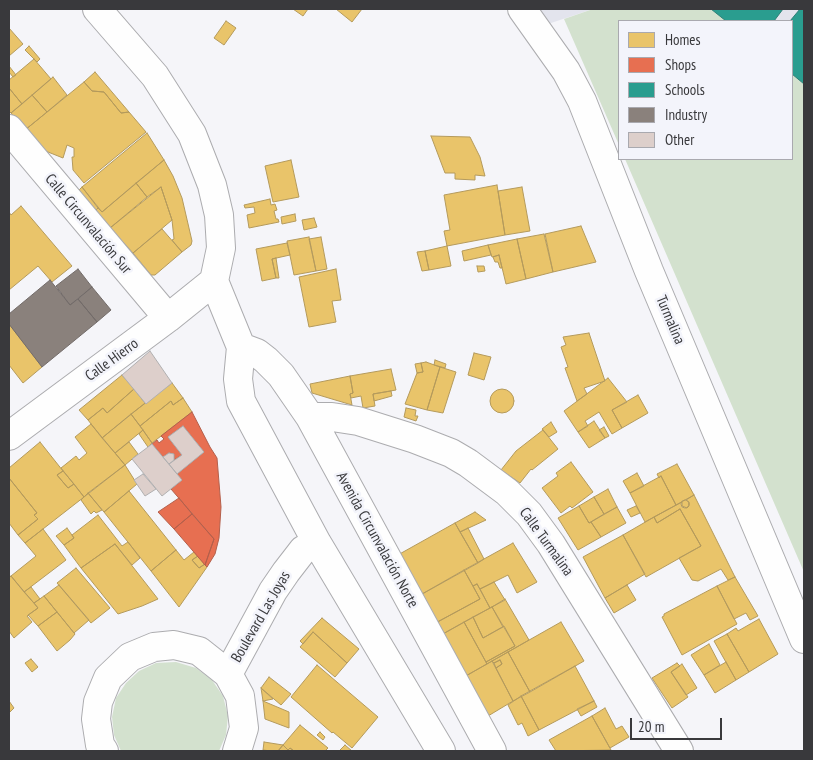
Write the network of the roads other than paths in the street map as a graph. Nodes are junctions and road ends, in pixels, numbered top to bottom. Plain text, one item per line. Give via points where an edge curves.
1 (97, 9) edge
2 (522, 9) edge
3 (9, 129) edge
4 (214, 281) junction
5 (168, 318) junction
6 (241, 347) junction
7 (310, 417) junction
8 (9, 436) edge
9 (317, 542) junction
10 (804, 639) edge
11 (228, 674) junction
12 (428, 745) edge
13 (104, 751) edge
14 (237, 751) edge
15 (492, 751) edge
16 (679, 751) edge

1 - 4 street via 155,76 195,141 212,185 219,215 221,248
2 - 10 street, Turmalina via 566,71 582,101 649,271
3 - 5 street, Calle Circunvalación Sur
4 - 5 street, Calle Hierro
4 - 6 street
5 - 8 street, Calle Hierro
6 - 7 street, Avenida Circunvalación Norte via 257,353 281,375
6 - 9 street via 238,379 241,400
7 - 15 street, Avenida Circunvalación Norte
7 - 16 street, Calle Turmalina via 358,421 424,443 468,463 507,492 529,514 551,544
9 - 11 street, Boulevard Las Joyas via 303,550 281,579
9 - 12 street
11 - 13 street via 199,651 174,645 154,647 130,656 108,678 98,702 96,719
11 - 14 street via 240,696 244,728

